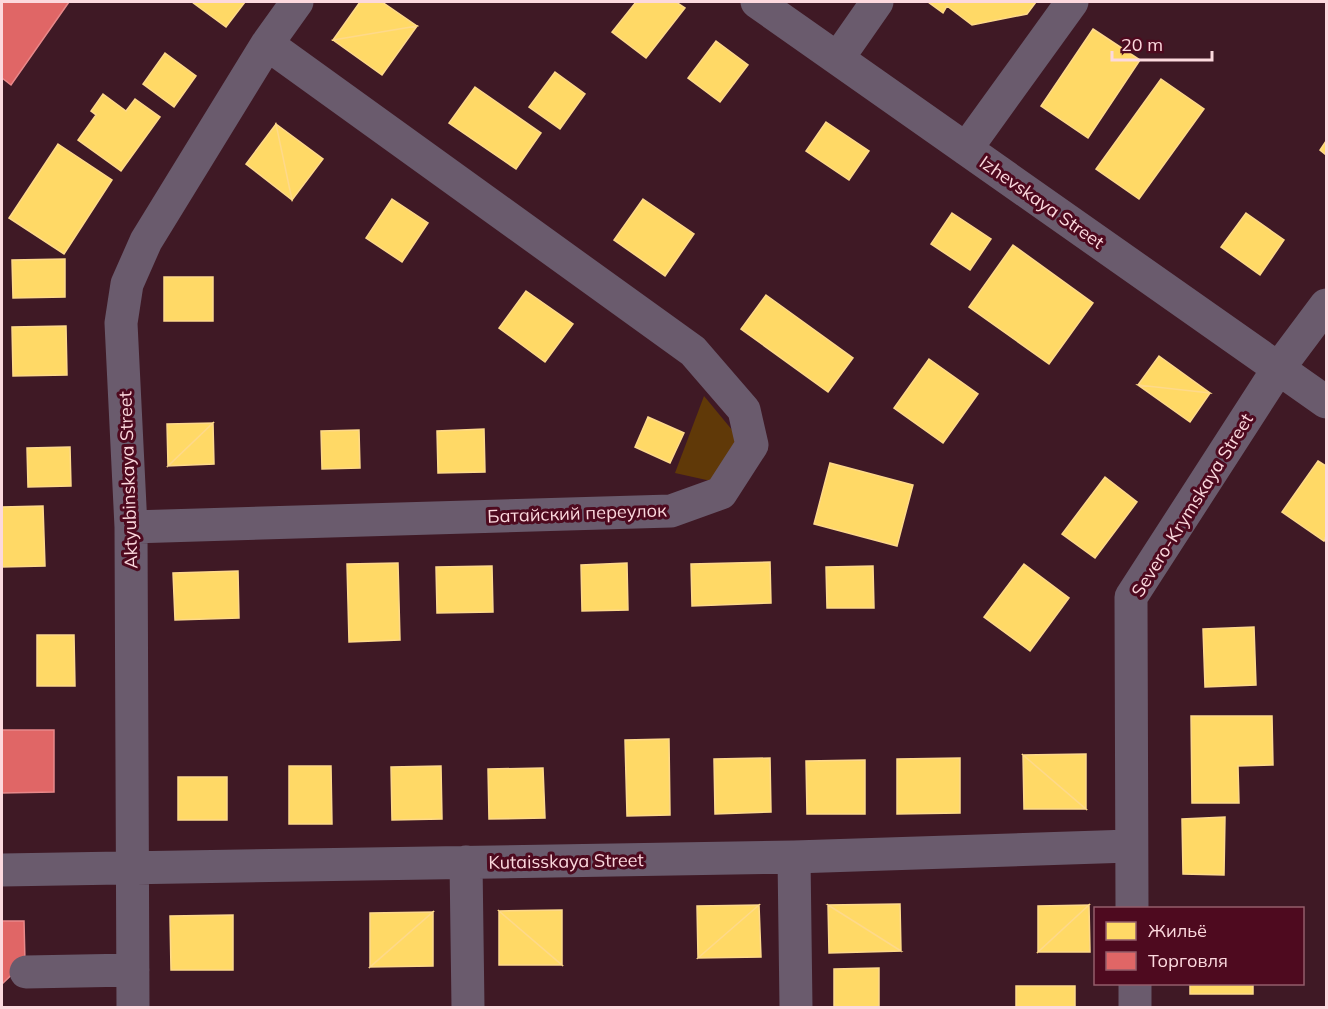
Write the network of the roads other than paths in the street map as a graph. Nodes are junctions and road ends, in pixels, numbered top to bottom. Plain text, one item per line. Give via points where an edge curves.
1 (297, 2) edge
2 (757, 2) edge
3 (1072, 2) edge
4 (864, 6) edge
5 (267, 44) junction
6 (838, 58) junction
7 (966, 149) junction
8 (1326, 305) edge
9 (1278, 369) junction
10 (1326, 402) edge
11 (131, 527) junction
12 (1131, 846) junction
13 (794, 857) junction
14 (466, 862) junction
15 (133, 869) junction
16 (2, 870) edge
17 (1132, 907) edge
18 (133, 970) junction
19 (26, 972) dead end
20 (1135, 985) edge
21 (133, 1008) edge
22 (468, 1008) edge
23 (796, 1008) edge
24 (1135, 1008) edge

1 - 5 street, Aktyubinskaya Street
2 - 6 street, Izhevskaya Street
3 - 7 street
4 - 6 street
5 - 11 street, Aktyubinskaya Street via 146,241 127,284 121,323
5 - 11 street, Батайский переулок via 693,351 744,410 752,445 722,493 671,511
6 - 7 street, Izhevskaya Street
7 - 9 street, Izhevskaya Street
8 - 9 street, Severo-Krymskaya Street
9 - 10 street, Izhevskaya Street
9 - 12 street, Severo-Krymskaya Street via 1131,597
11 - 15 street, Aktyubinskaya Street
12 - 13 street, Kutaisskaya Street
12 - 17 street, Severo-Krymskaya Street
13 - 14 street, Kutaisskaya Street
13 - 23 street
14 - 15 street, Kutaisskaya Street
14 - 22 street
15 - 16 street, Kutaisskaya Street
15 - 18 street, Aktyubinskaya Street
18 - 19 street
18 - 21 street, Aktyubinskaya Street
20 - 24 street

